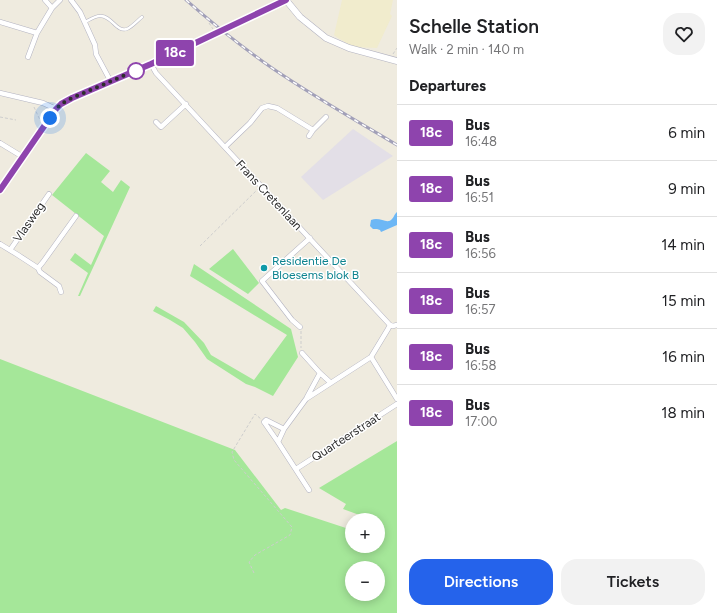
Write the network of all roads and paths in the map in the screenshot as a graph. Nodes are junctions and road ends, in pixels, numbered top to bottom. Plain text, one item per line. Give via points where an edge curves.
1 (45, 0) edge
2 (60, 0) edge
3 (71, 0) edge
4 (286, 0) edge
5 (52, 8) junction
6 (142, 17) dead end
7 (0, 22) edge
8 (85, 22) junction
9 (209, 23) dead end
10 (37, 33) junction
11 (216, 33) junction
12 (28, 57) dead end
13 (397, 61) edge
14 (151, 64) junction
15 (111, 82) junction
16 (0, 93) edge
17 (31, 101) junction
18 (186, 104) junction
19 (56, 109) junction
20 (0, 116) edge
21 (326, 117) dead end
22 (16, 120) dead end
23 (156, 122) dead end
24 (44, 127) junction
25 (313, 130) junction
26 (309, 136) dead end
27 (0, 143) edge
28 (225, 147) junction
29 (23, 157) junction
30 (261, 186) junction
31 (0, 190) edge
32 (49, 194) dead end
33 (76, 216) dead end
34 (310, 238) junction
35 (0, 244) edge
36 (200, 246) dead end
37 (10, 250) junction
38 (38, 268) junction
39 (61, 292) dead end
40 (390, 325) junction
41 (397, 325) edge
42 (300, 327) joint
43 (302, 353) joint
44 (371, 357) junction
45 (320, 373) junction
46 (331, 383) junction
47 (306, 399) junction
48 (397, 399) edge
49 (397, 404) edge
50 (264, 422) junction
51 (284, 429) junction
52 (278, 442) junction
53 (296, 469) junction
54 (309, 490) dead end
55 (254, 573) dead end

1 - 5 street
2 - 5 street
3 - 8 street
4 - 11 street
4 - 13 street via 300,17 326,38 349,48
5 - 10 street
6 - 8 lane via 125,30 104,16
7 - 10 street
8 - 15 street via 96,54
9 - 11 path
10 - 12 street
11 - 14 street
14 - 15 street
14 - 18 street, Frans Cretenlaan via 156,73
15 - 19 street via 72,98
16 - 17 street
17 - 19 street
17 - 24 path
18 - 23 street via 161,127
18 - 28 street, Frans Cretenlaan
19 - 24 street
20 - 22 path
21 - 25 street
24 - 29 street
25 - 26 street
25 - 28 street via 277,108 265,106
27 - 29 street
28 - 30 street, Frans Cretenlaan
29 - 31 street
30 - 34 street, Frans Cretenlaan
30 - 36 path
32 - 37 street, Vlasweg
33 - 38 street
34 - 40 street, Frans Cretenlaan
34 - 42 street via 262,281
35 - 37 street
37 - 38 street
38 - 39 street via 59,286
40 - 41 street
40 - 44 street
42 - 43 path
43 - 45 street
44 - 46 street
44 - 48 street
45 - 46 street
45 - 47 street
46 - 47 street
47 - 51 street
49 - 53 street, Quarteerstraat
50 - 51 street via 266,420
50 - 52 street
50 - 55 path via 255,414 232,452 234,460 292,527 290,535 255,555 249,562
51 - 52 street
52 - 53 street
53 - 54 street

